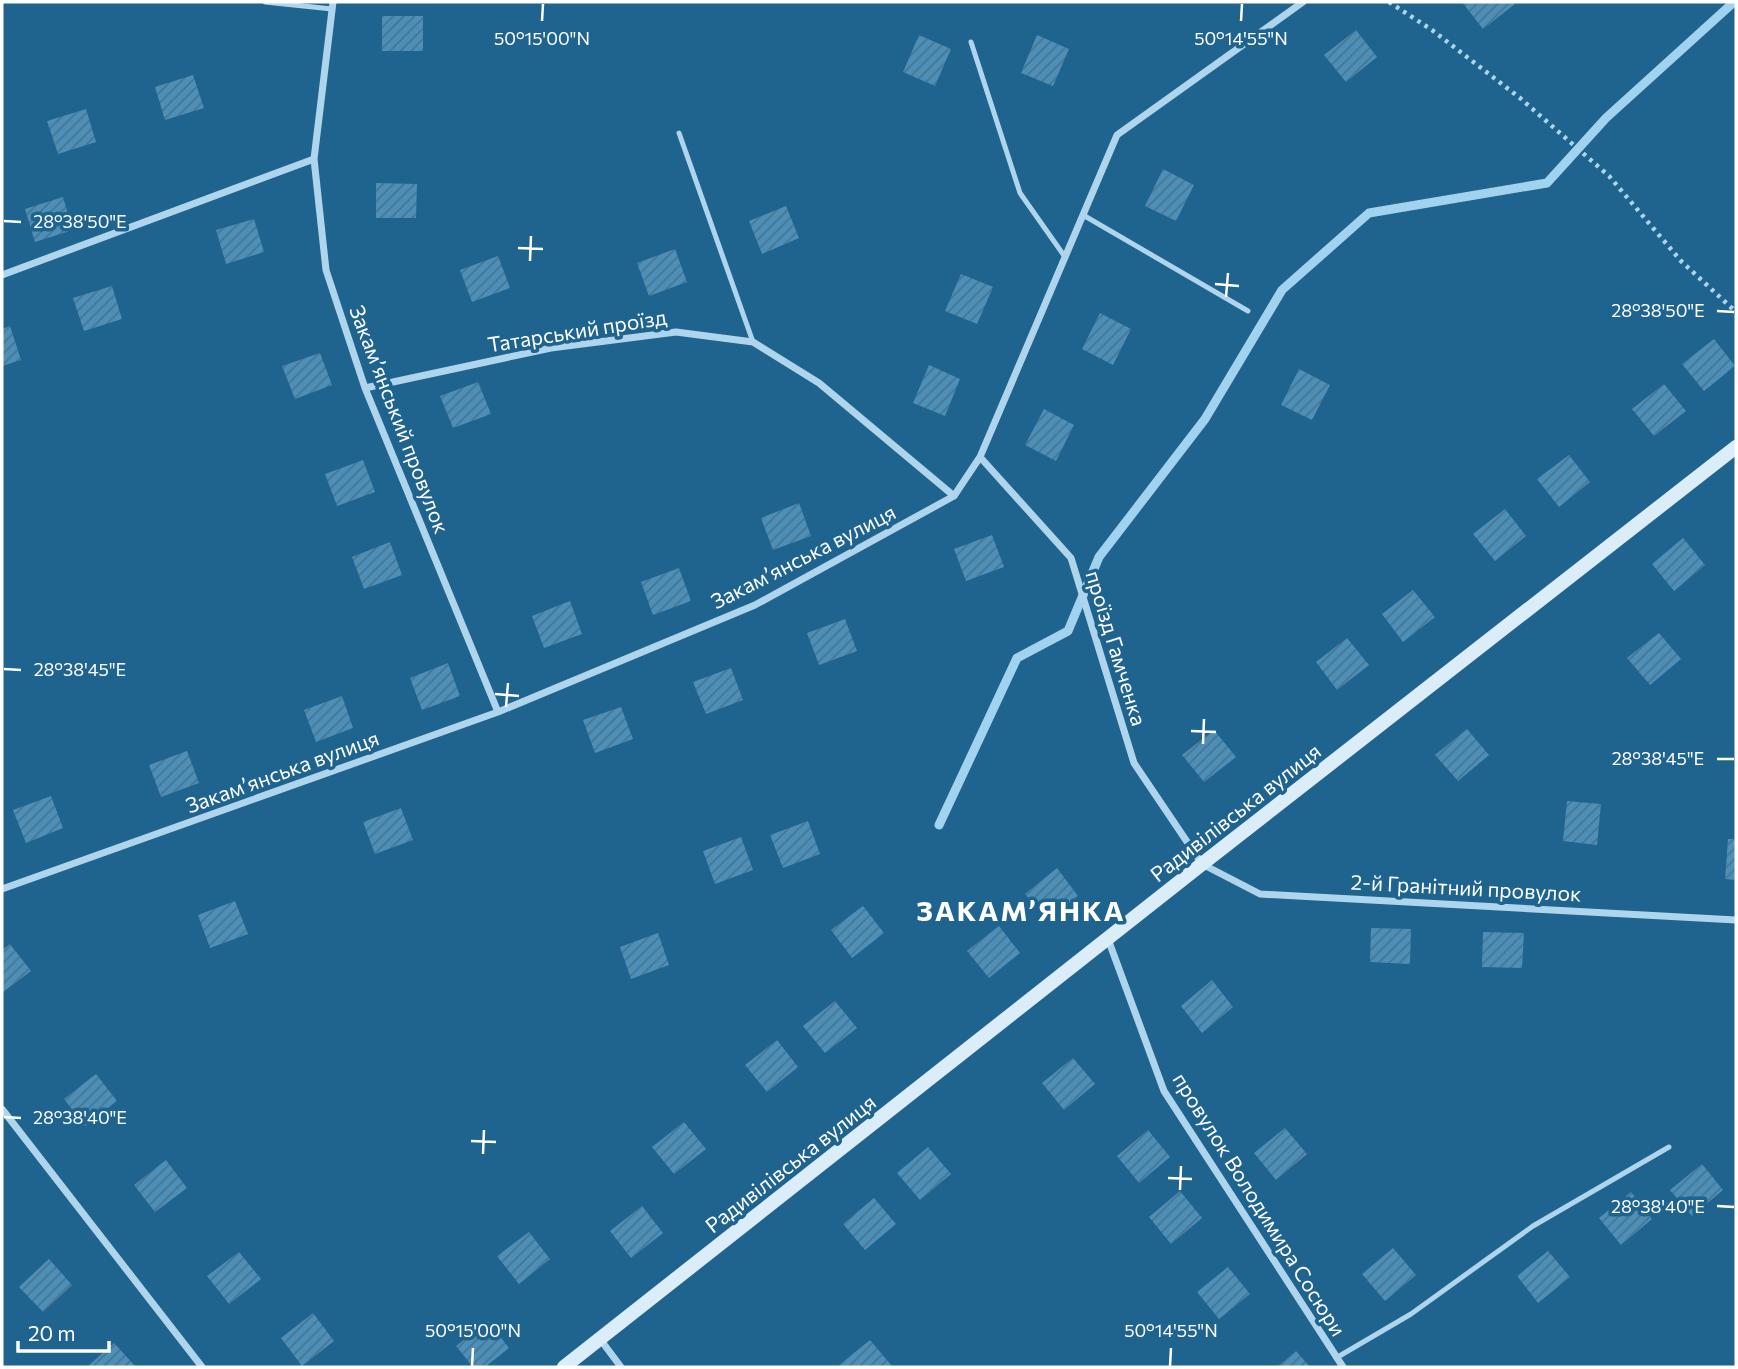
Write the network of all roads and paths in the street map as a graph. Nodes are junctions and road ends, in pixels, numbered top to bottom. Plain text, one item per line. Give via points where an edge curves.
1 (265, 2) edge
2 (1303, 2) edge
3 (1390, 2) edge
4 (332, 5) edge
5 (971, 42) dead end
6 (679, 133) dead end
7 (314, 159) junction
8 (1083, 215) junction
9 (1065, 257) junction
10 (2, 275) edge
11 (1248, 311) dead end
12 (1736, 312) edge
13 (753, 342) junction
14 (365, 387) junction
15 (1736, 447) edge
16 (980, 457) junction
17 (954, 496) junction
18 (498, 712) junction
19 (1202, 863) junction
20 (2, 889) edge
21 (1736, 920) edge
22 (1108, 939) junction
23 (2, 1108) edge
24 (5, 1120) edge
25 (1669, 1147) dead end
26 (600, 1339) junction
27 (1336, 1358) junction
28 (202, 1367) edge
29 (564, 1367) edge
30 (621, 1367) edge
31 (1343, 1367) edge

1 - 4 lane
2 - 8 street, Закамʼянська вулиця via 1117,135
3 - 12 path via 1520,98 1609,176 1681,261
4 - 7 street, Закамʼянський провулок
5 - 9 lane via 1020,193
6 - 13 lane
7 - 10 street
7 - 14 street, Закамʼянський провулок via 326,270
8 - 9 street, Закамʼянська вулиця
8 - 11 lane
9 - 16 street, Закамʼянська вулиця
13 - 14 street, Татарський проїзд via 676,332 551,348
13 - 17 street, Татарський проїзд via 819,383
14 - 18 street, Закамʼянський провулок
15 - 19 street, Радивілівська вулиця
16 - 17 street, Закамʼянська вулиця
16 - 19 street, проїзд Гамченка via 1071,558 1134,763
17 - 18 street, Закамʼянська вулиця via 755,605
18 - 20 street, Закамʼянська вулиця
19 - 21 street, 2-й Гранітний провулок via 1259,894
19 - 22 street, Радивілівська вулиця
22 - 26 street, Радивілівська вулиця
22 - 27 street, провулок Володимира Сосюри via 1164,1091
23 - 24 street
24 - 28 street
25 - 27 lane via 1533,1226 1411,1314
26 - 29 street, Радивілівська вулиця
26 - 30 street
27 - 31 street, провулок Володимира Сосюри

